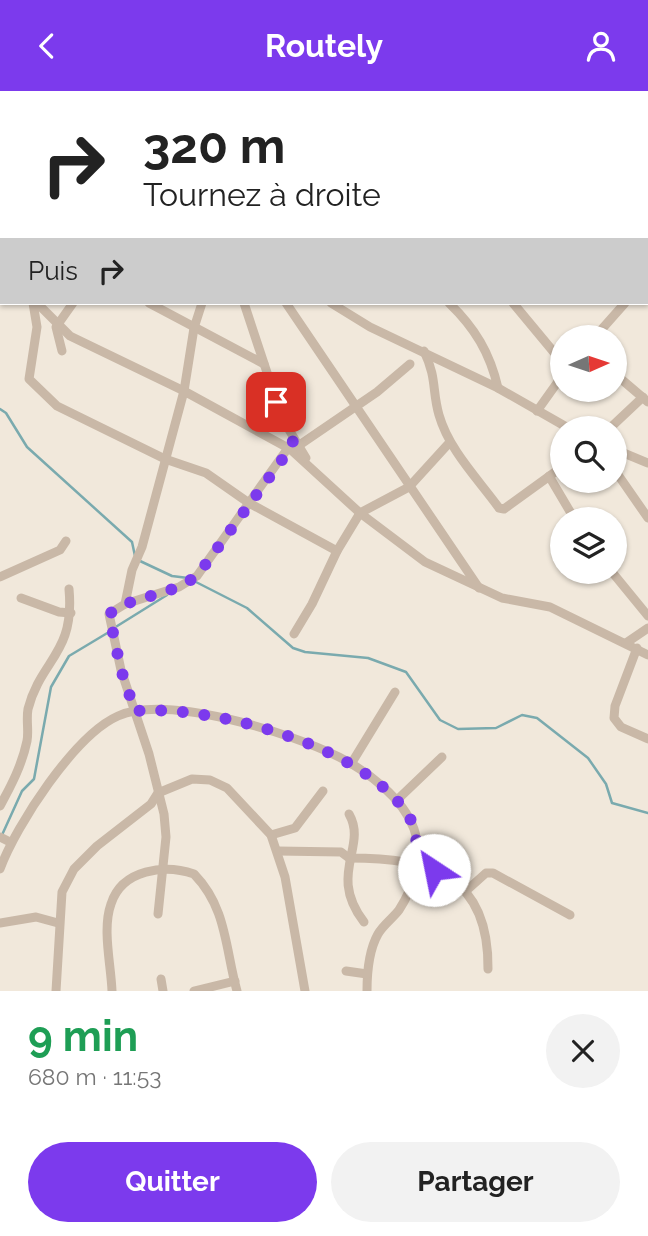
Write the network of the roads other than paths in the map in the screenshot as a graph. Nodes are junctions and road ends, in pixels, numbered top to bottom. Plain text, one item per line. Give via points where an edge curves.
1 (35, 305) edge
2 (37, 305) edge
3 (71, 305) edge
4 (153, 305) edge
5 (201, 305) edge
6 (245, 305) edge
7 (287, 305) edge
8 (334, 305) edge
9 (451, 305) edge
10 (515, 305) edge
11 (623, 305) edge
12 (58, 322) junction
13 (606, 325) edge
14 (194, 328) junction
15 (550, 348) edge
16 (62, 351) dead end
17 (424, 351) junction
18 (264, 364) junction
19 (410, 364) dead end
20 (627, 384) edge
21 (498, 388) junction
22 (184, 391) junction
23 (550, 393) edge
24 (646, 399) edge
25 (355, 407) junction
26 (537, 411) junction
27 (625, 416) edge
28 (550, 418) edge
29 (450, 442) junction
30 (294, 446) junction
31 (627, 454) edge
32 (165, 459) junction
33 (648, 463) edge
34 (549, 476) joint
35 (409, 487) junction
36 (627, 488) edge
37 (249, 503) junction
38 (567, 507) edge
39 (360, 513) junction
40 (648, 518) edge
41 (66, 541) dead end
42 (337, 551) junction
43 (0, 577) edge
44 (622, 584) edge
45 (69, 589) dead end
46 (480, 589) junction
47 (21, 598) dead end
48 (125, 604) junction
49 (71, 613) junction
50 (648, 616) edge
51 (648, 628) edge
52 (295, 633) dead end
53 (626, 643) junction
54 (638, 648) junction
55 (648, 655) edge
56 (395, 692) dead end
57 (135, 711) junction
58 (648, 739) edge
59 (442, 757) dead end
60 (351, 764) junction
61 (323, 791) dead end
62 (158, 793) junction
63 (396, 801) junction
64 (0, 806) edge
65 (349, 814) dead end
66 (271, 835) junction
67 (0, 838) edge
68 (10, 842) junction
69 (278, 851) junction
70 (349, 858) junction
71 (418, 862) junction
72 (163, 868) junction
73 (0, 869) edge
74 (467, 890) junction
75 (158, 914) dead end
76 (570, 915) dead end
77 (364, 922) dead end
78 (0, 923) edge
79 (58, 923) junction
80 (488, 969) dead end
81 (346, 971) dead end
82 (367, 974) junction
83 (162, 979) dead end
84 (236, 986) edge
85 (56, 991) edge
86 (112, 991) edge
87 (163, 991) edge
88 (194, 991) edge
89 (305, 991) edge
90 (367, 991) edge

1 - 32 street via 37,327 29,379 57,406
2 - 12 street
3 - 12 street
4 - 14 street
5 - 14 street
6 - 18 street
7 - 25 street
8 - 17 street
9 - 21 street via 480,337
10 - 15 street
11 - 13 street
12 - 16 street
12 - 22 street via 70,336
14 - 18 street
14 - 22 street
17 - 21 street
17 - 29 street via 436,378 439,414
18 - 30 street
19 - 25 street
20 - 24 street
21 - 26 street
22 - 30 street
22 - 32 street
23 - 26 street
24 - 27 street
25 - 30 street
25 - 35 street
26 - 28 street
29 - 34 street via 501,509
29 - 35 street
30 - 37 street
30 - 39 street
31 - 33 street
32 - 37 street via 206,473
32 - 48 street
34 - 38 street
35 - 39 street
35 - 46 street
36 - 40 street
37 - 42 street
37 - 48 street via 197,576 179,587
39 - 42 street
39 - 46 street via 425,562
41 - 43 street via 60,550
42 - 52 street
44 - 50 street
45 - 49 street
46 - 53 street via 551,607
47 - 49 street
48 - 57 street via 109,614
49 - 64 street via 64,644 32,699 18,771
51 - 53 street
53 - 54 street
54 - 55 street
54 - 58 street via 614,718 621,727
56 - 60 street
57 - 60 street via 160,709 224,718
57 - 62 street
57 - 68 street via 102,725 83,742
59 - 63 street
60 - 63 street
61 - 66 street via 295,828
62 - 66 street via 192,779 210,780 227,788
62 - 72 street via 166,837
62 - 79 street via 74,869 62,892
63 - 71 street via 415,832
65 - 70 street via 354,832
66 - 69 street
67 - 68 street
68 - 73 street
69 - 70 street via 341,852
69 - 89 street
70 - 71 street
70 - 77 street via 348,895
71 - 74 street
71 - 82 street via 410,891 378,935
72 - 75 street
72 - 84 street via 194,874 203,883 228,936
72 - 86 street via 136,875 111,903
74 - 76 street via 486,873 493,873
74 - 80 street via 485,939
78 - 79 street via 36,918
79 - 85 street
81 - 82 street
82 - 90 street
83 - 87 street
84 - 88 street

